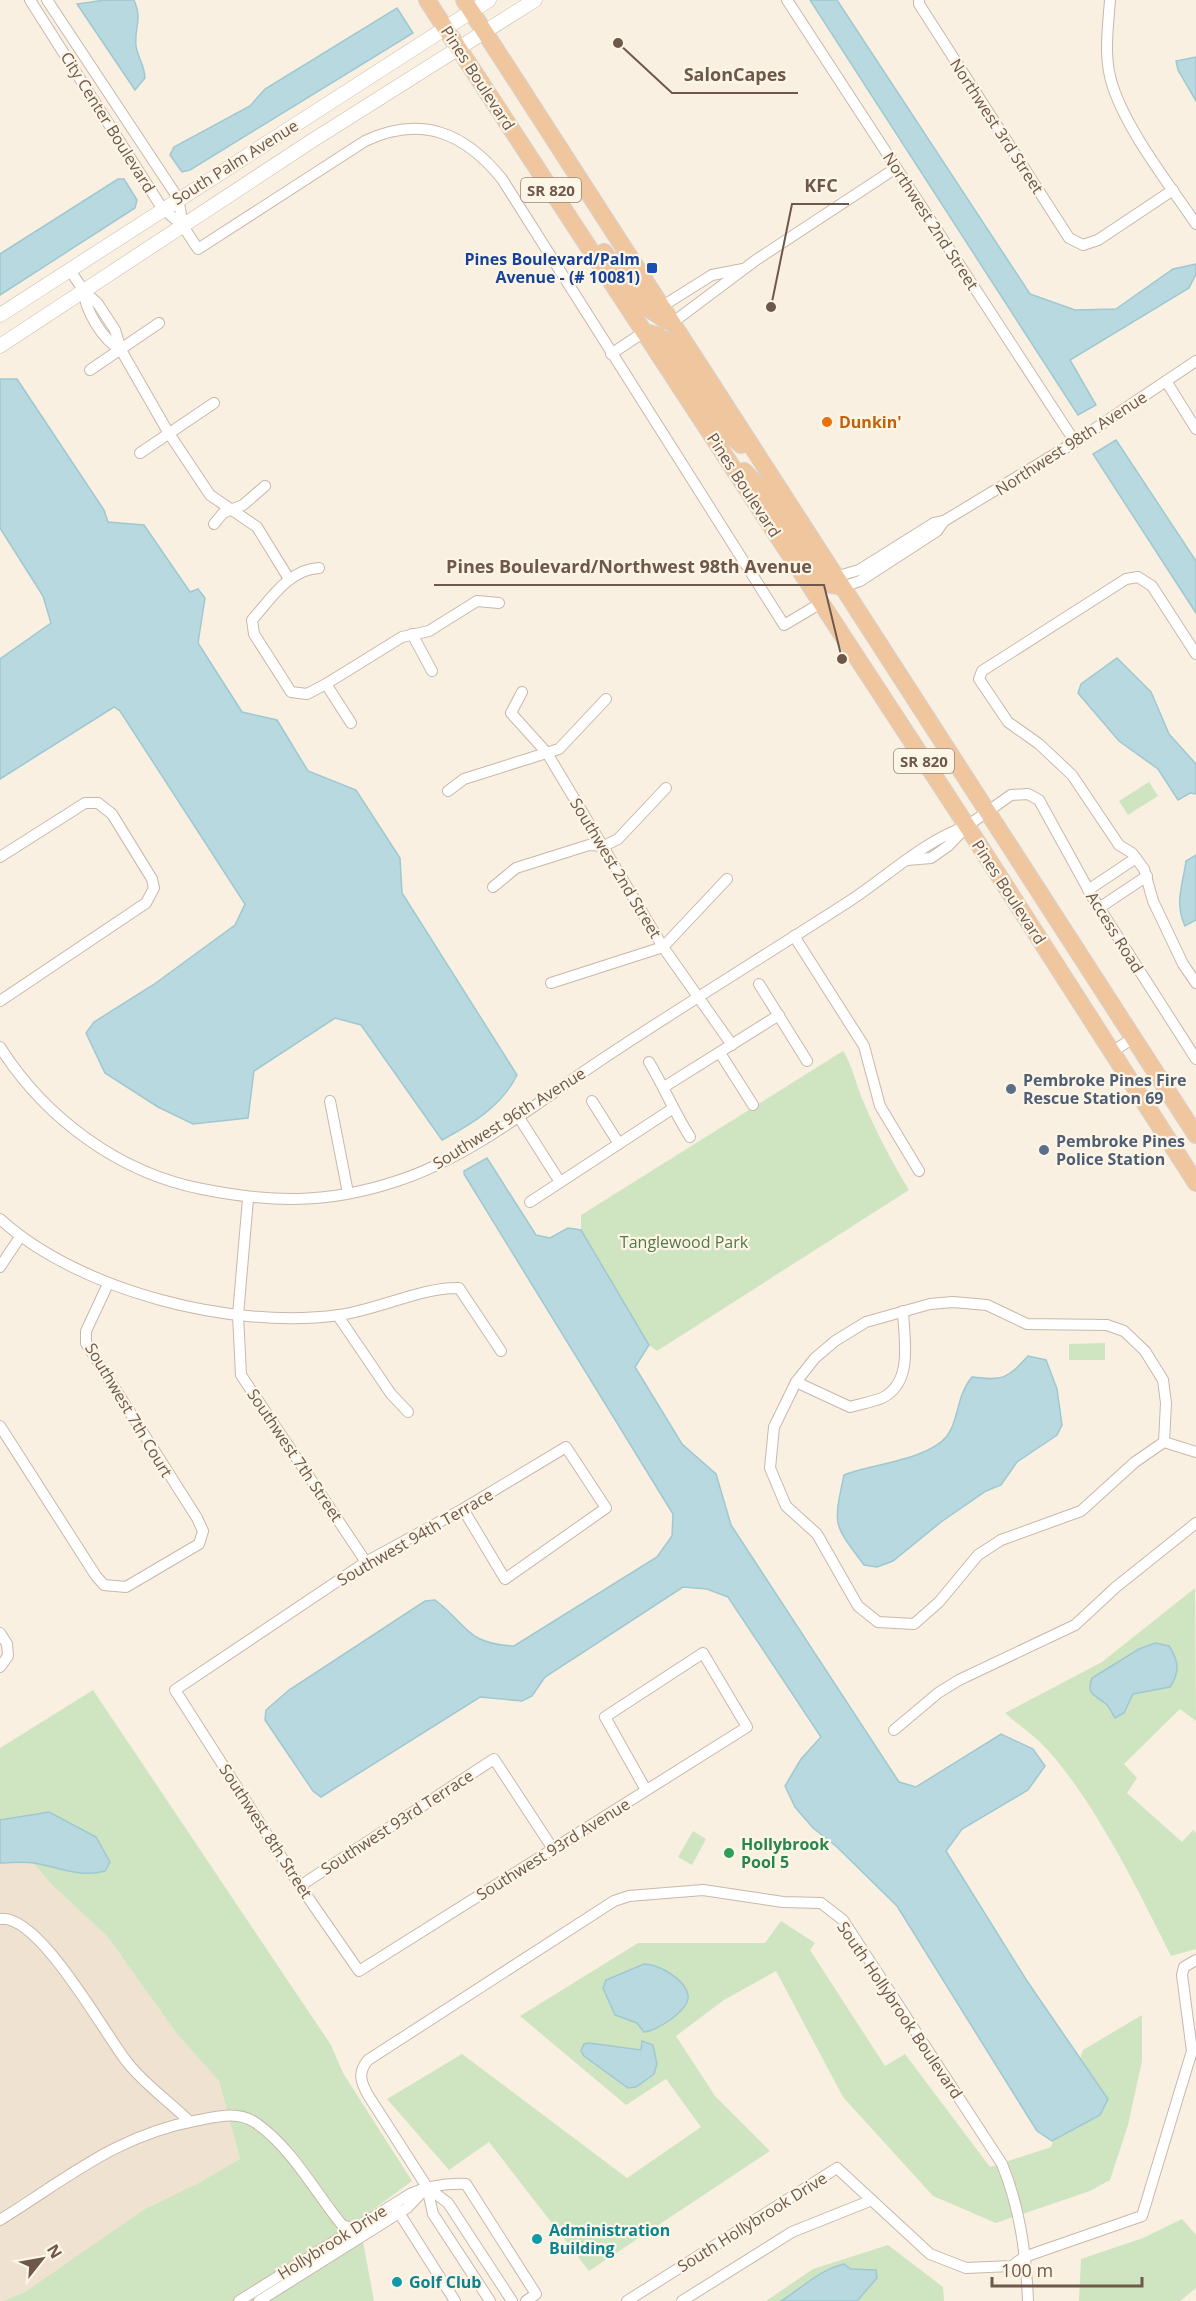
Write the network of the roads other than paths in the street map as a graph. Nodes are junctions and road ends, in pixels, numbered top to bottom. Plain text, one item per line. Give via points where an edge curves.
1 (30, 0) edge
2 (47, 0) edge
3 (427, 0) edge
4 (489, 0) edge
5 (535, 0) edge
6 (787, 0) edge
7 (919, 0) edge
8 (1110, 0) edge
9 (467, 5) edge
10 (444, 27) junction
11 (485, 33) junction
12 (459, 49) junction
13 (896, 168) junction
14 (1173, 190) junction
15 (178, 198) junction
16 (558, 200) junction
17 (162, 208) junction
18 (1196, 224) edge
19 (183, 226) junction
20 (747, 268) junction
21 (69, 269) junction
22 (84, 291) junction
23 (661, 307) junction
24 (0, 315) edge
25 (159, 323) dead end
26 (672, 323) junction
27 (644, 332) junction
28 (0, 346) edge
29 (121, 350) junction
30 (611, 354) junction
31 (1196, 361) edge
32 (90, 370) dead end
33 (1166, 381) junction
34 (214, 403) dead end
35 (1196, 429) edge
36 (168, 432) junction
37 (711, 435) junction
38 (1075, 442) junction
39 (140, 453) dead end
40 (759, 457) junction
41 (265, 486) dead end
42 (230, 511) junction
43 (214, 525) dead end
44 (319, 568) dead end
45 (289, 579) junction
46 (839, 582) junction
47 (499, 603) dead end
48 (820, 603) junction
49 (412, 634) junction
50 (1196, 654) edge
51 (432, 671) dead end
52 (326, 684) junction
53 (522, 692) dead end
54 (913, 697) junction
55 (606, 699) dead end
56 (351, 723) dead end
57 (547, 753) junction
58 (666, 788) dead end
59 (448, 791) dead end
60 (1039, 800) joint
61 (988, 812) junction
62 (967, 826) junction
63 (604, 846) junction
64 (0, 857) edge
65 (1136, 858) junction
66 (1147, 876) junction
67 (727, 879) dead end
68 (493, 887) dead end
69 (1088, 890) junction
70 (1099, 908) junction
71 (794, 936) junction
72 (663, 947) junction
73 (551, 983) dead end
74 (1196, 983) edge
75 (759, 984) dead end
76 (699, 995) junction
77 (0, 1001) edge
78 (779, 1015) junction
79 (1133, 1038) junction
80 (732, 1045) junction
81 (0, 1047) edge
82 (1112, 1052) junction
83 (720, 1053) junction
84 (1196, 1059) edge
85 (807, 1061) dead end
86 (649, 1062) dead end
87 (664, 1087) junction
88 (330, 1101) dead end
89 (592, 1101) dead end
90 (753, 1105) dead end
91 (672, 1110) junction
92 (518, 1116) junction
93 (1196, 1136) edge
94 (690, 1137) dead end
95 (619, 1144) junction
96 (919, 1171) dead end
97 (560, 1182) junction
98 (1196, 1183) edge
99 (348, 1193) junction
100 (248, 1199) junction
101 (530, 1202) dead end
102 (0, 1219) edge
103 (20, 1237) junction
104 (0, 1266) edge
105 (108, 1284) junction
106 (903, 1311) junction
107 (238, 1315) junction
108 (338, 1316) junction
109 (501, 1351) dead end
110 (796, 1382) junction
111 (408, 1412) dead end
112 (0, 1426) edge
113 (1164, 1442) junction
114 (1196, 1452) edge
115 (463, 1509) junction
116 (1196, 1523) edge
117 (366, 1562) junction
118 (0, 1633) edge
119 (0, 1667) edge
120 (176, 1690) joint
121 (894, 1730) dead end
122 (646, 1790) junction
123 (553, 1849) junction
124 (300, 1886) junction
125 (0, 1919) edge
126 (1196, 1960) edge
127 (359, 1971) joint
128 (190, 2122) junction
129 (427, 2187) junction
130 (872, 2200) junction
131 (396, 2208) junction
132 (0, 2220) edge
133 (352, 2228) junction
134 (359, 2238) junction
135 (1024, 2257) junction
136 (238, 2301) edge
137 (260, 2301) edge
138 (455, 2301) edge
139 (490, 2301) edge
140 (512, 2301) edge
141 (526, 2301) edge
142 (627, 2301) edge
143 (682, 2301) edge
144 (1028, 2301) edge

1 - 17 street, City Center Boulevard
2 - 15 street, City Center Boulevard
3 - 10 highway, Pines Boulevard / SR 820
4 - 9 main road, South Palm Avenue
5 - 11 main road, South Palm Avenue
6 - 13 street, Northwest 2nd Street
7 - 14 street, Northwest 3rd Street via 1069,238 1083,245 1098,240
8 - 14 street via 1107,48 1112,85 1125,115
9 - 10 main road, South Palm Avenue
9 - 11 highway, Pines Boulevard / SR 820
10 - 12 highway, Pines Boulevard / SR 820
10 - 15 main road, South Palm Avenue
11 - 12 main road, South Palm Avenue
11 - 23 highway, Pines Boulevard / SR 820
12 - 16 highway, Pines Boulevard / SR 820
12 - 19 main road, South Palm Avenue
13 - 20 street
13 - 38 street, Northwest 2nd Street
14 - 18 street
15 - 17 main road, South Palm Avenue
15 - 19 street, City Center Boulevard
16 - 26 highway via 579,220 647,308
16 - 27 highway, Pines Boulevard / SR 820
17 - 19 street, City Center Boulevard
17 - 21 main road, South Palm Avenue
19 - 22 main road, South Palm Avenue
19 - 30 street via 198,249 365,141 388,130 414,127 442,132 486,159 502,178
20 - 23 street via 712,275
20 - 26 street
21 - 22 street
21 - 24 main road, South Palm Avenue
22 - 28 main road, South Palm Avenue
22 - 29 street via 115,330
23 - 26 highway, Pines Boulevard / SR 820
25 - 29 street
26 - 40 highway, Pines Boulevard / SR 820
27 - 30 street
27 - 37 highway, Pines Boulevard / SR 820
27 - 40 highway via 657,334 667,343 728,432
29 - 32 street
29 - 36 street
30 - 48 street via 784,625
31 - 33 street, Northwest 98th Avenue
33 - 35 street
33 - 38 street, Northwest 98th Avenue
34 - 36 street
36 - 39 street
36 - 42 street via 210,495
37 - 46 highway via 760,488 814,572 826,584
37 - 48 highway, Pines Boulevard / SR 820
38 - 46 street, Northwest 98th Avenue via 944,521 937,531 865,579
40 - 46 highway, Pines Boulevard / SR 820
41 - 42 street
42 - 43 street via 223,513
42 - 45 street via 257,527
44 - 45 street via 306,568
45 - 52 street via 252,620 254,634 291,692 307,694
46 - 54 highway, Pines Boulevard / SR 820
47 - 49 street via 477,601 429,631
48 - 54 highway via 832,602 842,608 883,669
48 - 62 highway, Pines Boulevard / SR 820
49 - 51 street
49 - 52 street
50 - 65 street via 1152,586 1138,577 1126,579 982,671 979,679 1008,722 1039,744 1071,775 1119,845
52 - 56 street
53 - 57 street, Southwest 2nd Street via 511,713
54 - 61 highway, Pines Boulevard / SR 820
55 - 57 street via 560,749
57 - 59 street via 464,778
57 - 63 street, Southwest 2nd Street
58 - 63 street via 618,839
60 - 61 street, Southwest 96th Avenue via 1020,793 1011,795
60 - 69 street, Access Road
61 - 62 street, Southwest 96th Avenue
61 - 79 highway, Pines Boulevard / SR 820
62 - 71 street, Southwest 96th Avenue via 931,858 906,860
62 - 82 highway, Pines Boulevard / SR 820
63 - 68 street via 589,845 516,868
63 - 72 street, Southwest 2nd Street
64 - 77 street via 85,803 98,803 112,814 152,879 153,893 146,903
65 - 66 street
65 - 69 street
66 - 70 street
66 - 74 street via 1153,901
67 - 72 street
69 - 70 street, Access Road
70 - 84 street, Access Road
71 - 76 street, Southwest 96th Avenue
71 - 96 street via 864,1046 880,1106
72 - 73 street
72 - 76 street, Southwest 2nd Street
75 - 78 street
76 - 80 street, Southwest 2nd Street
76 - 92 street, Southwest 96th Avenue
78 - 80 street
78 - 85 street
79 - 82 street
79 - 93 highway, Pines Boulevard / SR 820
80 - 83 street
81 - 100 street, Southwest 96th Avenue via 34,1094 60,1119 115,1157 170,1183
82 - 98 highway, Pines Boulevard / SR 820
83 - 87 street
83 - 90 street
86 - 87 street
87 - 91 street
88 - 99 street
89 - 95 street
91 - 94 street
91 - 95 street
92 - 97 street
92 - 99 street, Southwest 96th Avenue via 416,1174
95 - 97 street
97 - 101 street
99 - 100 street, Southwest 96th Avenue via 298,1201
100 - 107 street, Southwest 7th Street
102 - 103 street
103 - 104 street
103 - 105 street
105 - 107 street via 156,1299
105 - 112 street, Southwest 7th Court via 86,1331 86,1343 203,1531 198,1544 126,1587 112,1587 96,1576
106 - 110 street via 866,1322 835,1341
106 - 110 street via 906,1360 898,1383 883,1397 850,1407
106 - 113 street via 930,1304 967,1302 987,1305 1027,1324 1107,1325 1124,1331 1145,1351 1163,1380
107 - 108 street
107 - 117 street, Southwest 7th Street via 241,1375
108 - 109 street via 446,1287 459,1288
108 - 111 street via 391,1394
110 - 113 street via 774,1427 770,1468 786,1506 817,1534 858,1606 878,1622 914,1624 939,1602 978,1555 1001,1540 1081,1511 1135,1462
113 - 114 street
115 - 115 street, Southwest 94th Terrace via 566,1447 606,1508 505,1579
115 - 117 street, Southwest 94th Terrace
116 - 121 street via 1075,1625 959,1680
117 - 120 street, Southwest 94th Terrace
118 - 119 street via 8,1656
120 - 124 street, Southwest 8th Street
122 - 122 street, Southwest 93rd Avenue via 605,1717 701,1654 747,1727
122 - 123 street, Southwest 93rd Avenue
123 - 124 street, Southwest 93rd Terrace via 494,1759
123 - 127 street, Southwest 93rd Avenue
124 - 127 street, Southwest 8th Street
125 - 128 street via 14,1920 45,1946 99,2017 127,2063
126 - 135 street, South Hollybrook Drive via 1184,1967 1182,1975 1192,2051 1142,2216
128 - 132 street via 117,2146
128 - 133 street via 229,2115 258,2124 286,2152 342,2225
129 - 131 street, Hollybrook Drive
129 - 135 street, South Hollybrook Boulevard via 368,2095 361,2073 369,2060 614,1901 629,1896 703,1890 783,1902 821,1903 843,1920 1002,2164 1015,2197
129 - 139 street via 433,2214
129 - 140 street via 448,2203
129 - 141 street, Hollybrook Drive via 466,2184 536,2294
130 - 135 street, South Hollybrook Drive via 930,2254 966,2268 1012,2266
130 - 142 street, South Hollybrook Drive via 837,2168
130 - 143 street, South Hollybrook Drive via 792,2232
131 - 133 street, Hollybrook Drive
131 - 134 street, Hollybrook Drive
131 - 138 street
133 - 134 street
133 - 136 street, Hollybrook Drive
134 - 137 street, Hollybrook Drive
135 - 144 street, South Hollybrook Boulevard

